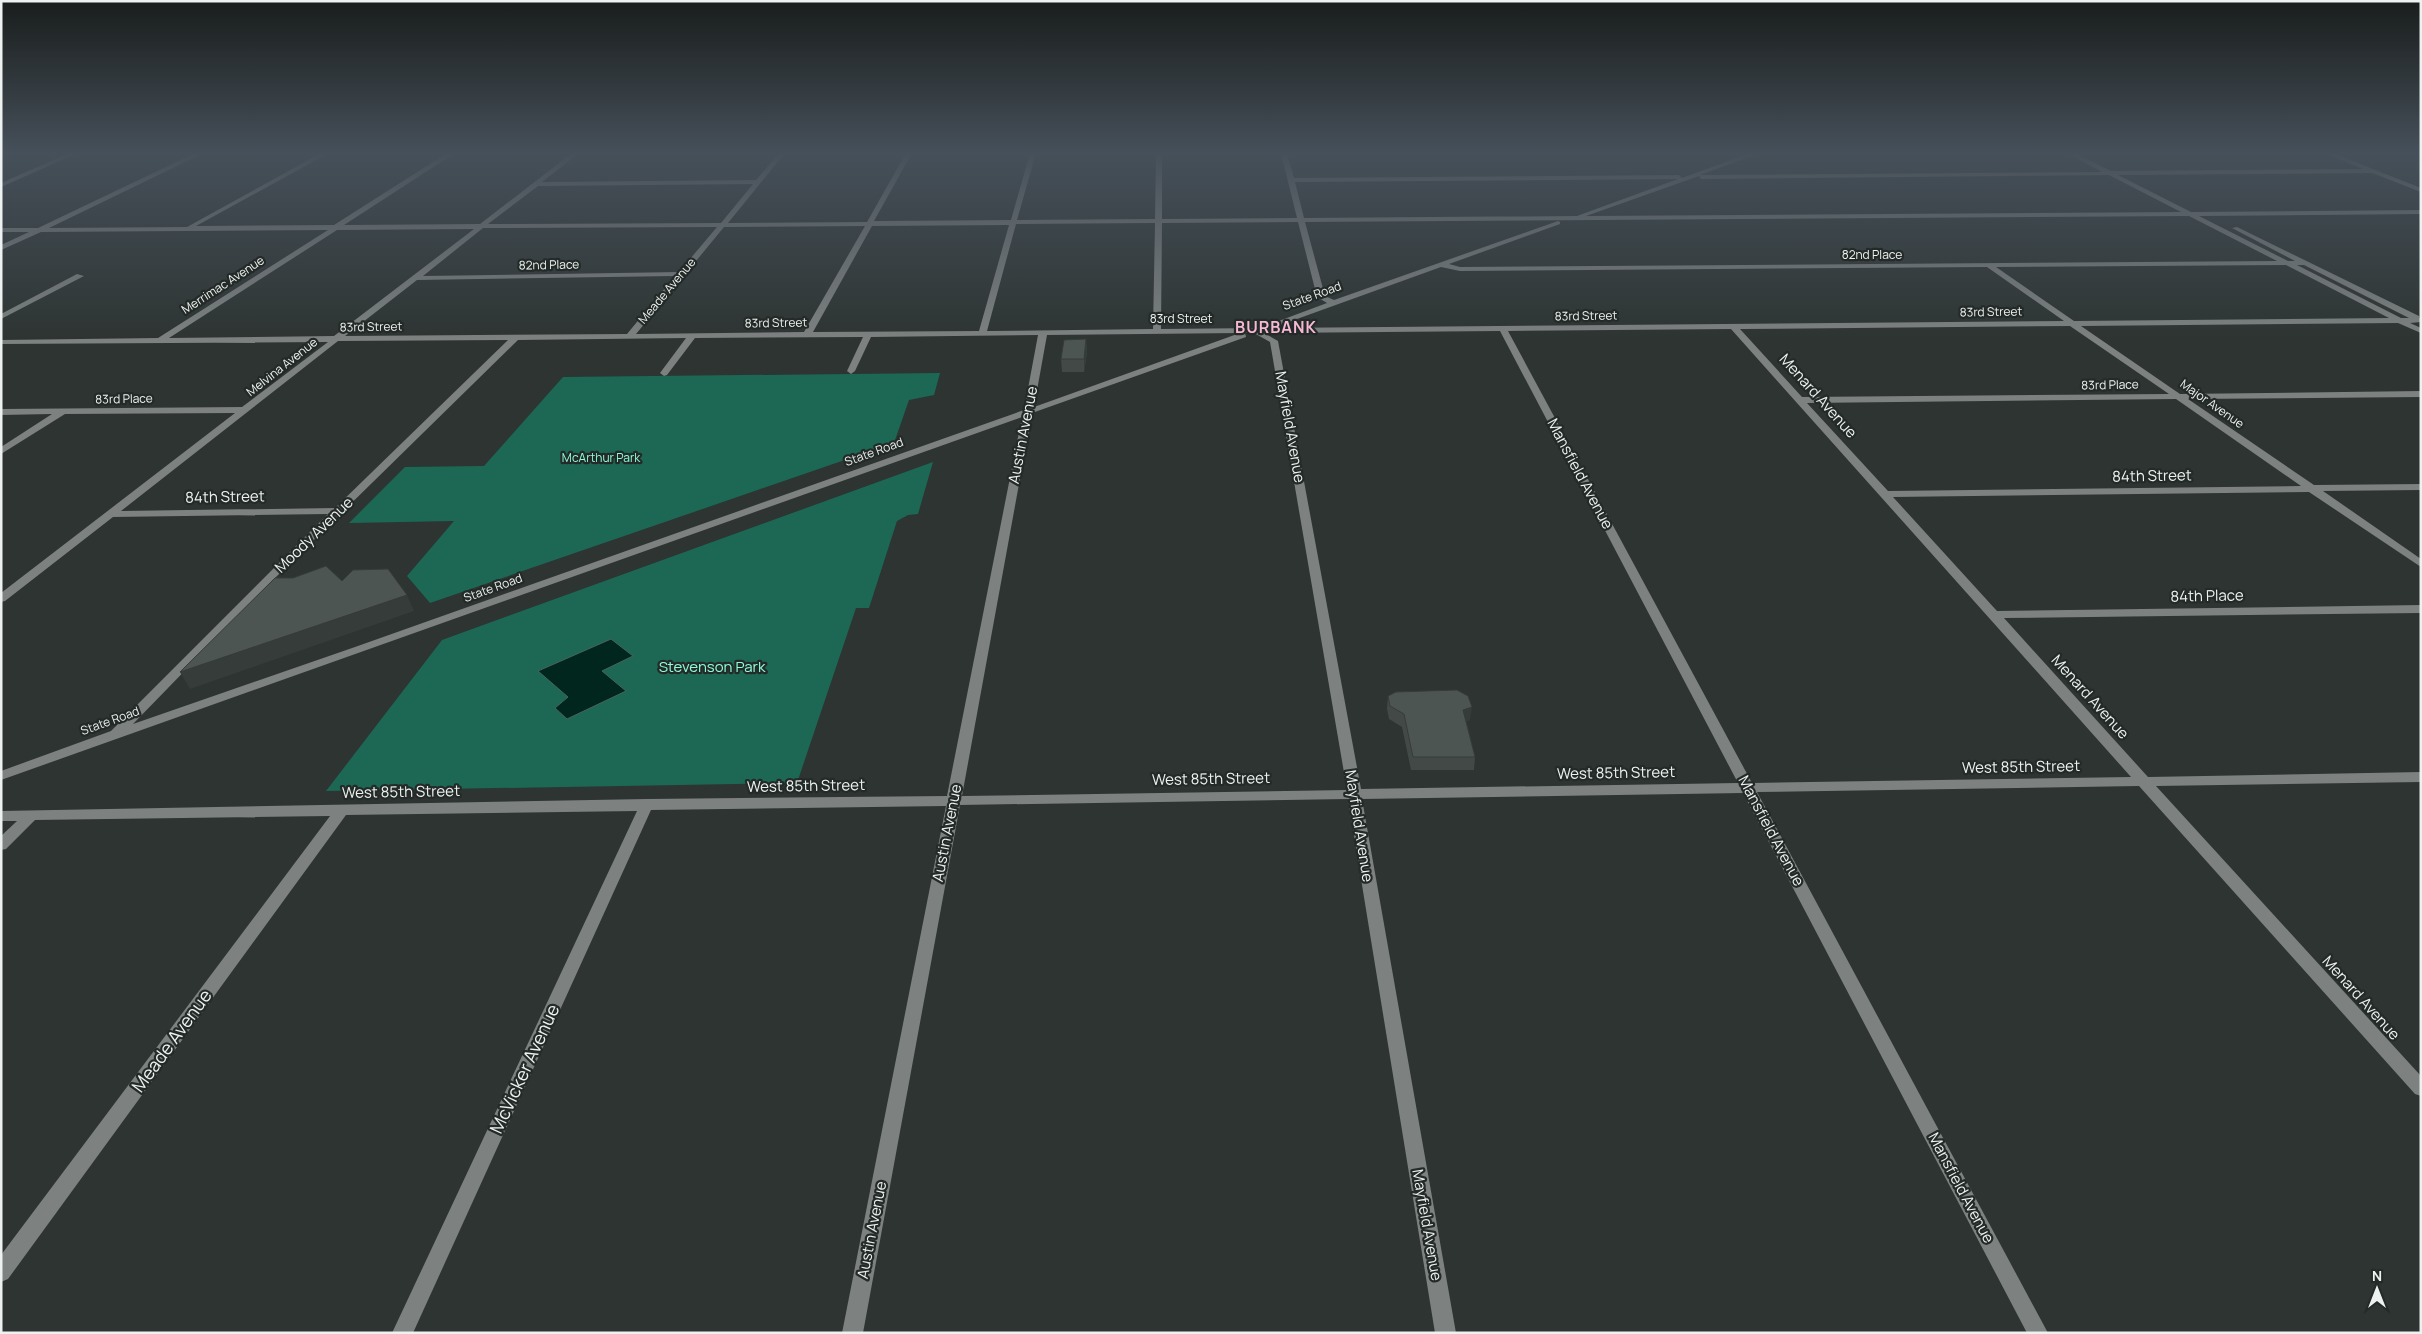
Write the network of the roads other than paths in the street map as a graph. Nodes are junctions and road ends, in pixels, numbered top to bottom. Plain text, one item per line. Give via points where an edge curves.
1 (71, 215) edge
2 (211, 215) edge
3 (355, 215) edge
4 (497, 215) edge
5 (730, 215) edge
6 (873, 215) edge
7 (1016, 215) edge
8 (1157, 215) edge
9 (1300, 215) edge
10 (1580, 215) edge
11 (2034, 215) edge
12 (2192, 215) edge
13 (2210, 215) edge
14 (1569, 219) junction
15 (1157, 221) junction
16 (1302, 221) junction
17 (1014, 222) junction
18 (869, 223) junction
19 (723, 224) junction
20 (483, 226) junction
21 (337, 227) junction
22 (188, 228) junction
23 (1, 230) edge
24 (40, 230) junction
25 (1, 248) edge
26 (2285, 263) junction
27 (2305, 263) junction
28 (1441, 265) junction
29 (1988, 265) junction
30 (681, 274) junction
31 (80, 276) dead end
32 (417, 278) junction
33 (1333, 303) junction
34 (1, 317) edge
35 (2399, 320) junction
36 (2420, 320) edge
37 (2074, 324) junction
38 (1734, 327) junction
39 (1503, 329) junction
40 (1255, 331) junction
41 (2421, 331) edge
42 (1157, 332) junction
43 (982, 333) junction
44 (1043, 333) junction
45 (868, 334) junction
46 (807, 335) junction
47 (692, 336) junction
48 (630, 337) junction
49 (515, 338) junction
50 (338, 340) junction
51 (159, 341) junction
52 (1, 342) edge
53 (851, 371) dead end
54 (664, 373) dead end
55 (2421, 394) edge
56 (2178, 396) junction
57 (1800, 400) junction
58 (247, 410) junction
59 (1028, 411) junction
60 (1, 412) edge
61 (62, 412) junction
62 (1, 452) edge
63 (2421, 488) edge
64 (2311, 489) junction
65 (1885, 494) junction
66 (339, 510) junction
67 (112, 514) junction
68 (2421, 564) edge
69 (1, 599) edge
70 (2421, 610) edge
71 (1994, 615) junction
72 (116, 734) junction
73 (1, 776) edge
74 (2421, 777) edge
75 (2143, 780) junction
76 (1747, 787) junction
77 (1353, 793) junction
78 (953, 800) junction
79 (647, 804) junction
80 (342, 810) junction
81 (32, 815) junction
82 (1, 816) edge
83 (1, 845) edge
84 (2421, 1089) edge
85 (1, 1272) edge
86 (402, 1333) edge
87 (852, 1333) edge
88 (1446, 1333) edge
89 (2038, 1333) edge

1 - 24 street
2 - 22 street
3 - 21 street, Merrimac Avenue
4 - 20 street, Melvina Avenue
5 - 19 street, Meade Avenue
6 - 18 street
7 - 17 street
8 - 15 street
9 - 16 street
10 - 14 street, State Road
11 - 14 street
12 - 26 street
13 - 27 street
14 - 16 street
14 - 28 street, State Road
15 - 16 street
15 - 17 street
15 - 42 street
16 - 33 street via 1321,297
17 - 18 street
17 - 43 street
18 - 19 street
18 - 46 street
19 - 20 street
19 - 30 street, Meade Avenue
20 - 21 street
20 - 32 street, Melvina Avenue
21 - 22 street
21 - 51 street, Merrimac Avenue
22 - 24 street
23 - 24 street
24 - 25 street
26 - 27 street, 82nd Place
26 - 29 street, 82nd Place
26 - 35 street
27 - 36 street
28 - 29 street, 82nd Place via 1460,270
28 - 33 street, State Road
29 - 37 street, Major Avenue
30 - 32 street, 82nd Place
30 - 48 street, Meade Avenue
31 - 34 street
32 - 50 street, Melvina Avenue
33 - 40 street, State Road
35 - 36 street, 83rd Street
35 - 37 street, 83rd Street
35 - 41 street
37 - 38 street, 83rd Street
37 - 56 street, Major Avenue
38 - 39 street, 83rd Street
38 - 57 street, Menard Avenue
39 - 40 street, 83rd Street
39 - 76 street, Mansfield Avenue
40 - 42 street, 83rd Street
40 - 59 street, State Road
40 - 77 street, Mayfield Avenue via 1274,340
42 - 44 street, 83rd Street
43 - 44 street, 83rd Street
43 - 45 street, 83rd Street
44 - 59 street, Austin Avenue
45 - 46 street, 83rd Street
45 - 53 street
46 - 47 street, 83rd Street
47 - 48 street, 83rd Street
47 - 54 street
48 - 49 street, 83rd Street
49 - 50 street, 83rd Street
49 - 66 street, Moody Avenue
50 - 51 street, 83rd Street
50 - 58 street, Melvina Avenue
51 - 52 street, 83rd Street
55 - 56 street, 83rd Place
56 - 57 street, 83rd Place
56 - 64 street, Major Avenue
57 - 65 street, Menard Avenue
58 - 61 street, 83rd Place
58 - 67 street, Melvina Avenue
59 - 72 street, State Road
59 - 78 street, Austin Avenue
60 - 61 street, 83rd Place
61 - 62 street
63 - 64 street, 84th Street
64 - 65 street, 84th Street
64 - 68 street, Major Avenue
65 - 71 street, Menard Avenue
66 - 67 street, 84th Street
66 - 72 street, Moody Avenue
67 - 69 street, Melvina Avenue
70 - 71 street, 84th Place
71 - 75 street, Menard Avenue
72 - 73 street, State Road
74 - 75 street, West 85th Street
75 - 76 street, West 85th Street
75 - 84 street, Menard Avenue
76 - 77 street, West 85th Street
76 - 89 street, Mansfield Avenue
77 - 78 street, West 85th Street
77 - 88 street, Mayfield Avenue
78 - 79 street, West 85th Street
78 - 87 street, Austin Avenue
79 - 80 street, West 85th Street
79 - 86 street, McVicker Avenue
80 - 81 street, West 85th Street
80 - 85 street, Meade Avenue
81 - 82 street, West 85th Street
81 - 83 street

